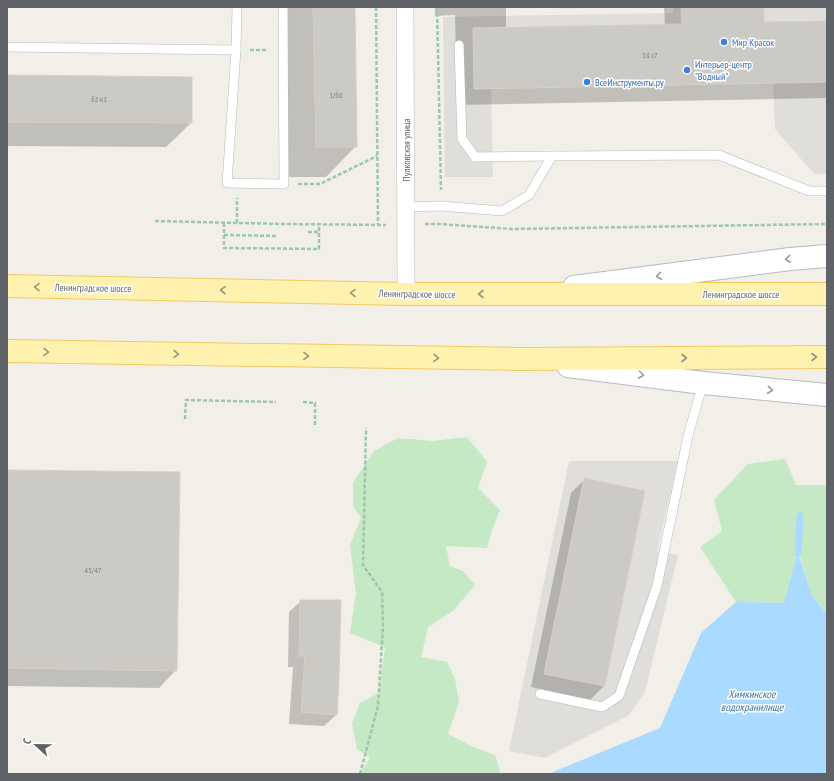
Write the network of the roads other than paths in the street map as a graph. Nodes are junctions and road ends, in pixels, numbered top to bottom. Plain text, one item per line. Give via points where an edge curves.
1 (237, 7) edge
2 (283, 7) edge
3 (405, 7) edge
4 (459, 45) dead end
5 (7, 47) edge
6 (236, 50) junction
7 (552, 156) junction
8 (827, 191) edge
9 (406, 207) junction
10 (827, 256) edge
11 (7, 286) edge
12 (406, 294) junction
13 (520, 294) junction
14 (827, 294) edge
15 (7, 351) edge
16 (827, 357) edge
17 (519, 360) junction
18 (703, 383) junction
19 (827, 395) edge
20 (540, 694) dead end

1 - 6 lane
2 - 6 lane via 284,184 227,183
3 - 9 street, Пулковская улица
4 - 7 lane via 462,139 475,157
5 - 6 lane
7 - 8 lane via 719,155 809,190
7 - 9 lane via 529,195 502,211 441,206
9 - 12 street, Пулковская улица
10 -> 13 main road
12 -> 11 main road, Ленинградское шоссе
13 -> 12 main road, Ленинградское шоссе
13 - 14 main road, Ленинградское шоссе
15 -> 17 main road
17 -> 16 main road
17 -> 18 main road
18 -> 19 main road
18 - 20 lane via 688,436 657,586 619,696 602,707

